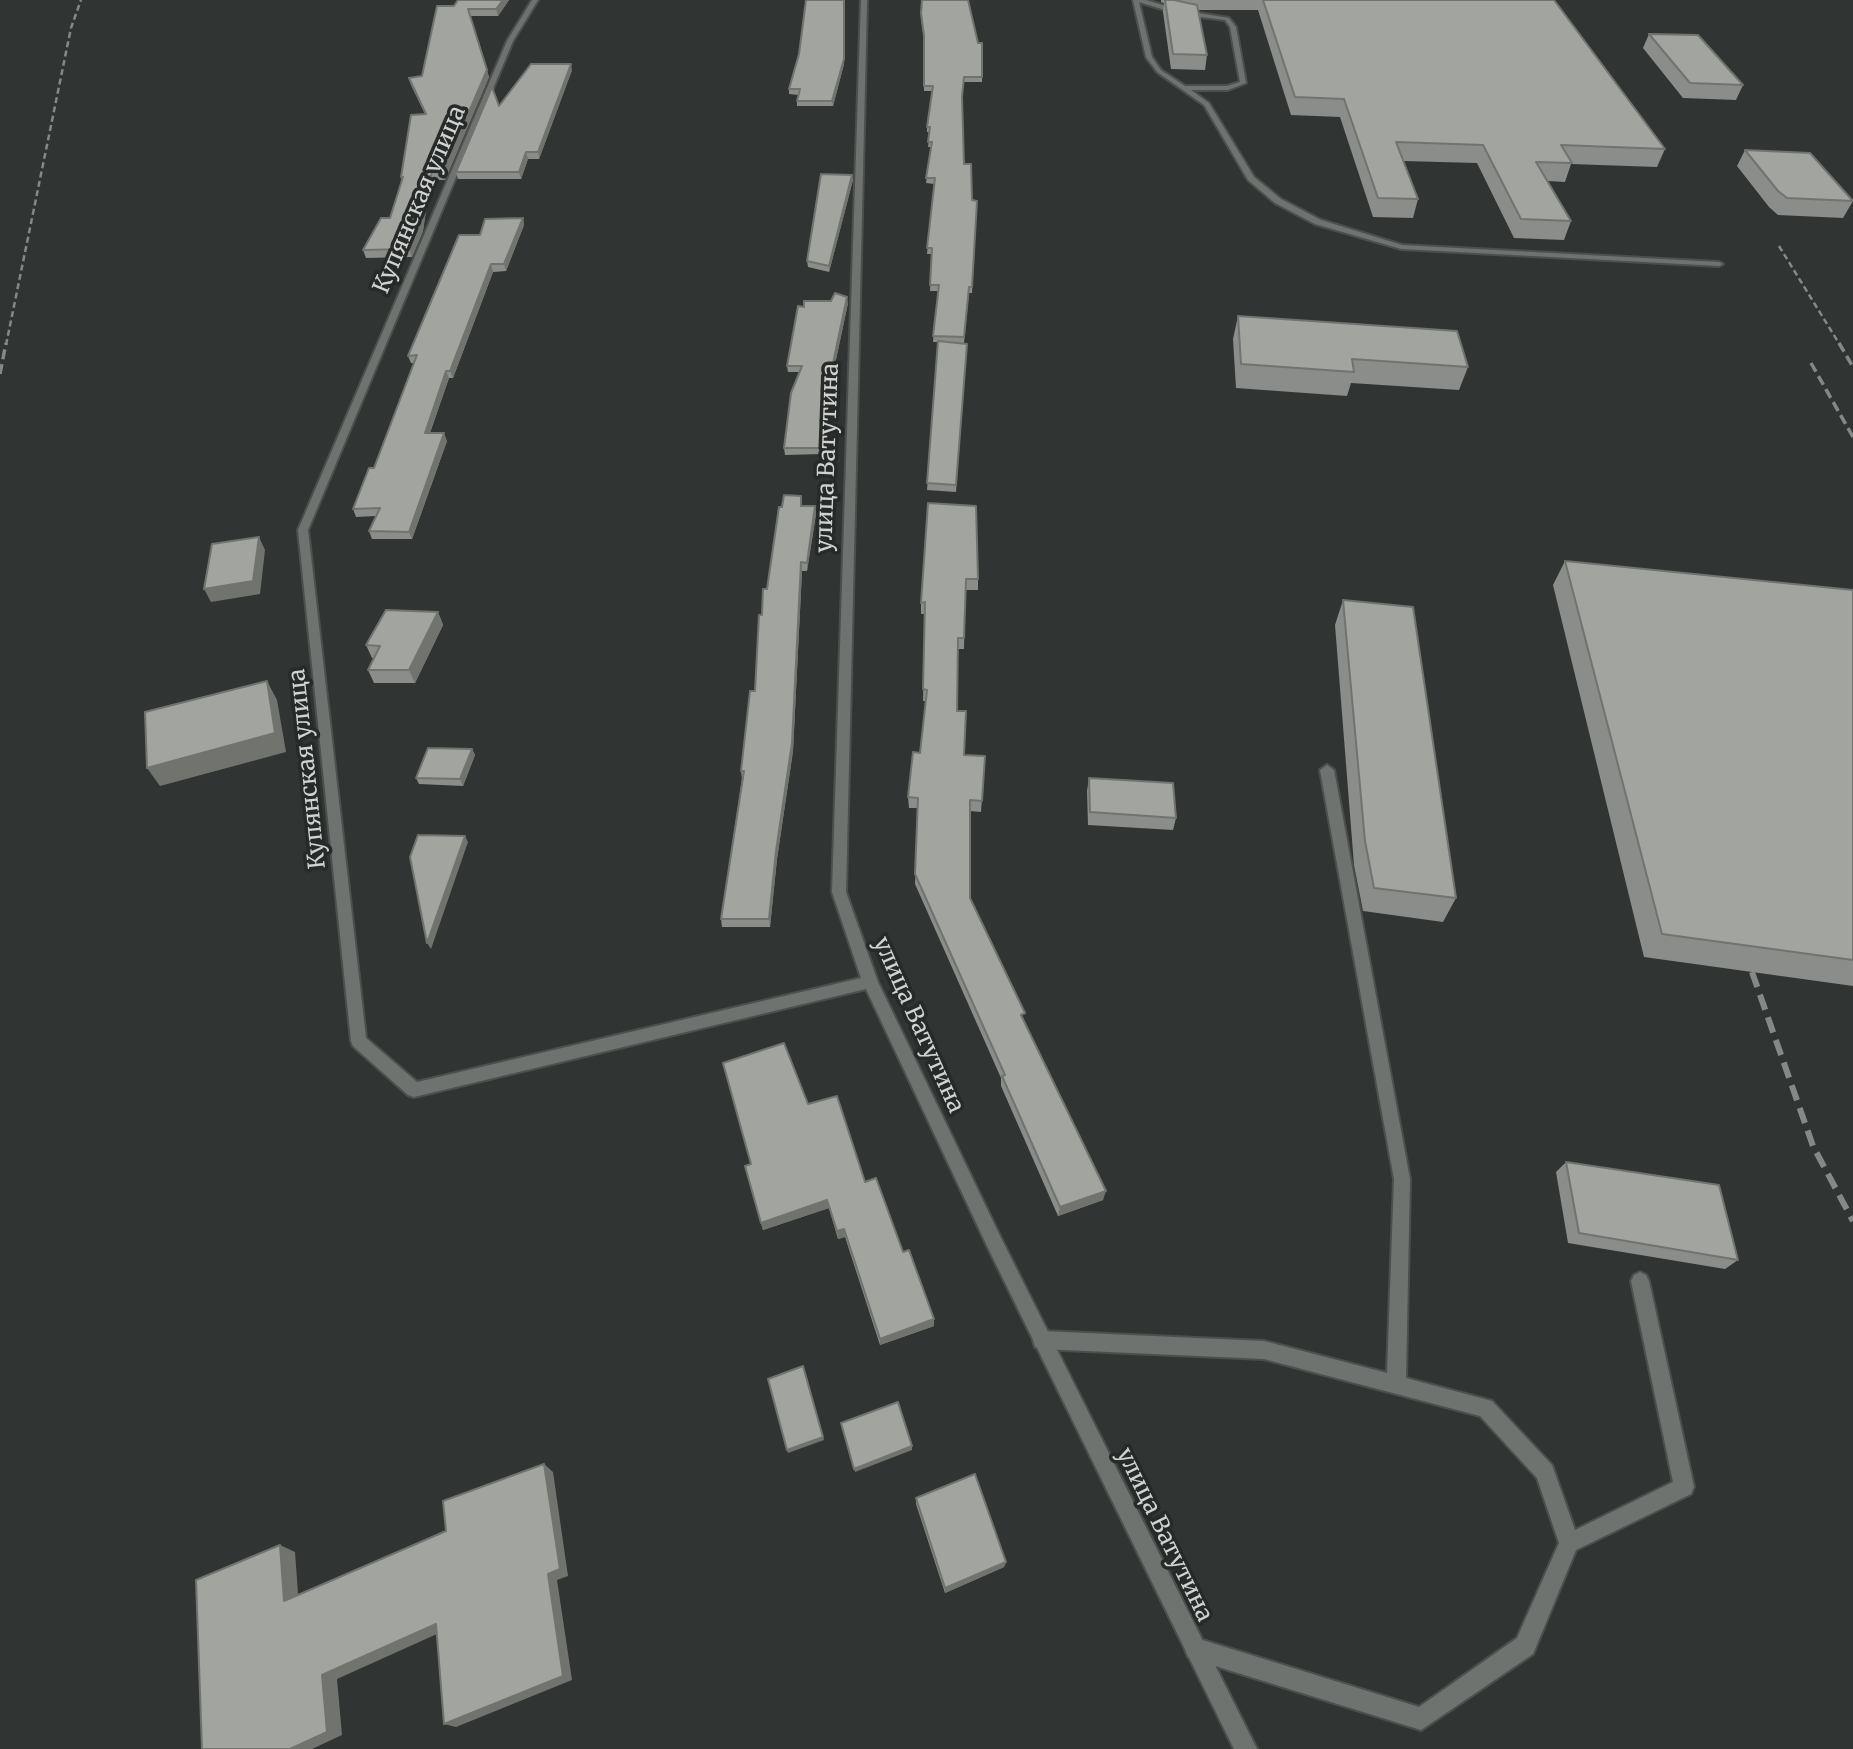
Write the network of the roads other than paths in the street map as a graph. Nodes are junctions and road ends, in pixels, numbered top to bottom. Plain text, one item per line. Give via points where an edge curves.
1 (535, 0) edge
2 (864, 0) edge
3 (1138, 0) edge
4 (1184, 88) junction
5 (1719, 264) dead end
6 (1327, 770) dead end
7 (870, 982) junction
8 (1640, 1281) dead end
9 (1042, 1340) junction
10 (1396, 1384) junction
11 (1569, 1543) junction
12 (1196, 1649) junction
13 (1246, 1749) edge

1 - 7 street, Купянская улица via 510,41 303,530 359,1041 414,1090
2 - 7 street, улица Ватутина via 838,891
3 - 4 street via 1149,57 1159,71
3 - 4 street via 1227,19 1233,27 1243,83 1228,88
4 - 5 street via 1207,104 1251,178 1278,201 1353,234 1401,247
6 - 10 street via 1402,1180
7 - 9 street, улица Ватутина
8 - 11 street via 1684,1487
9 - 10 street via 1264,1350
9 - 12 street, улица Ватутина
10 - 11 street via 1485,1408 1545,1472
11 - 12 street via 1525,1646 1422,1719
12 - 13 street, улица Ватутина

